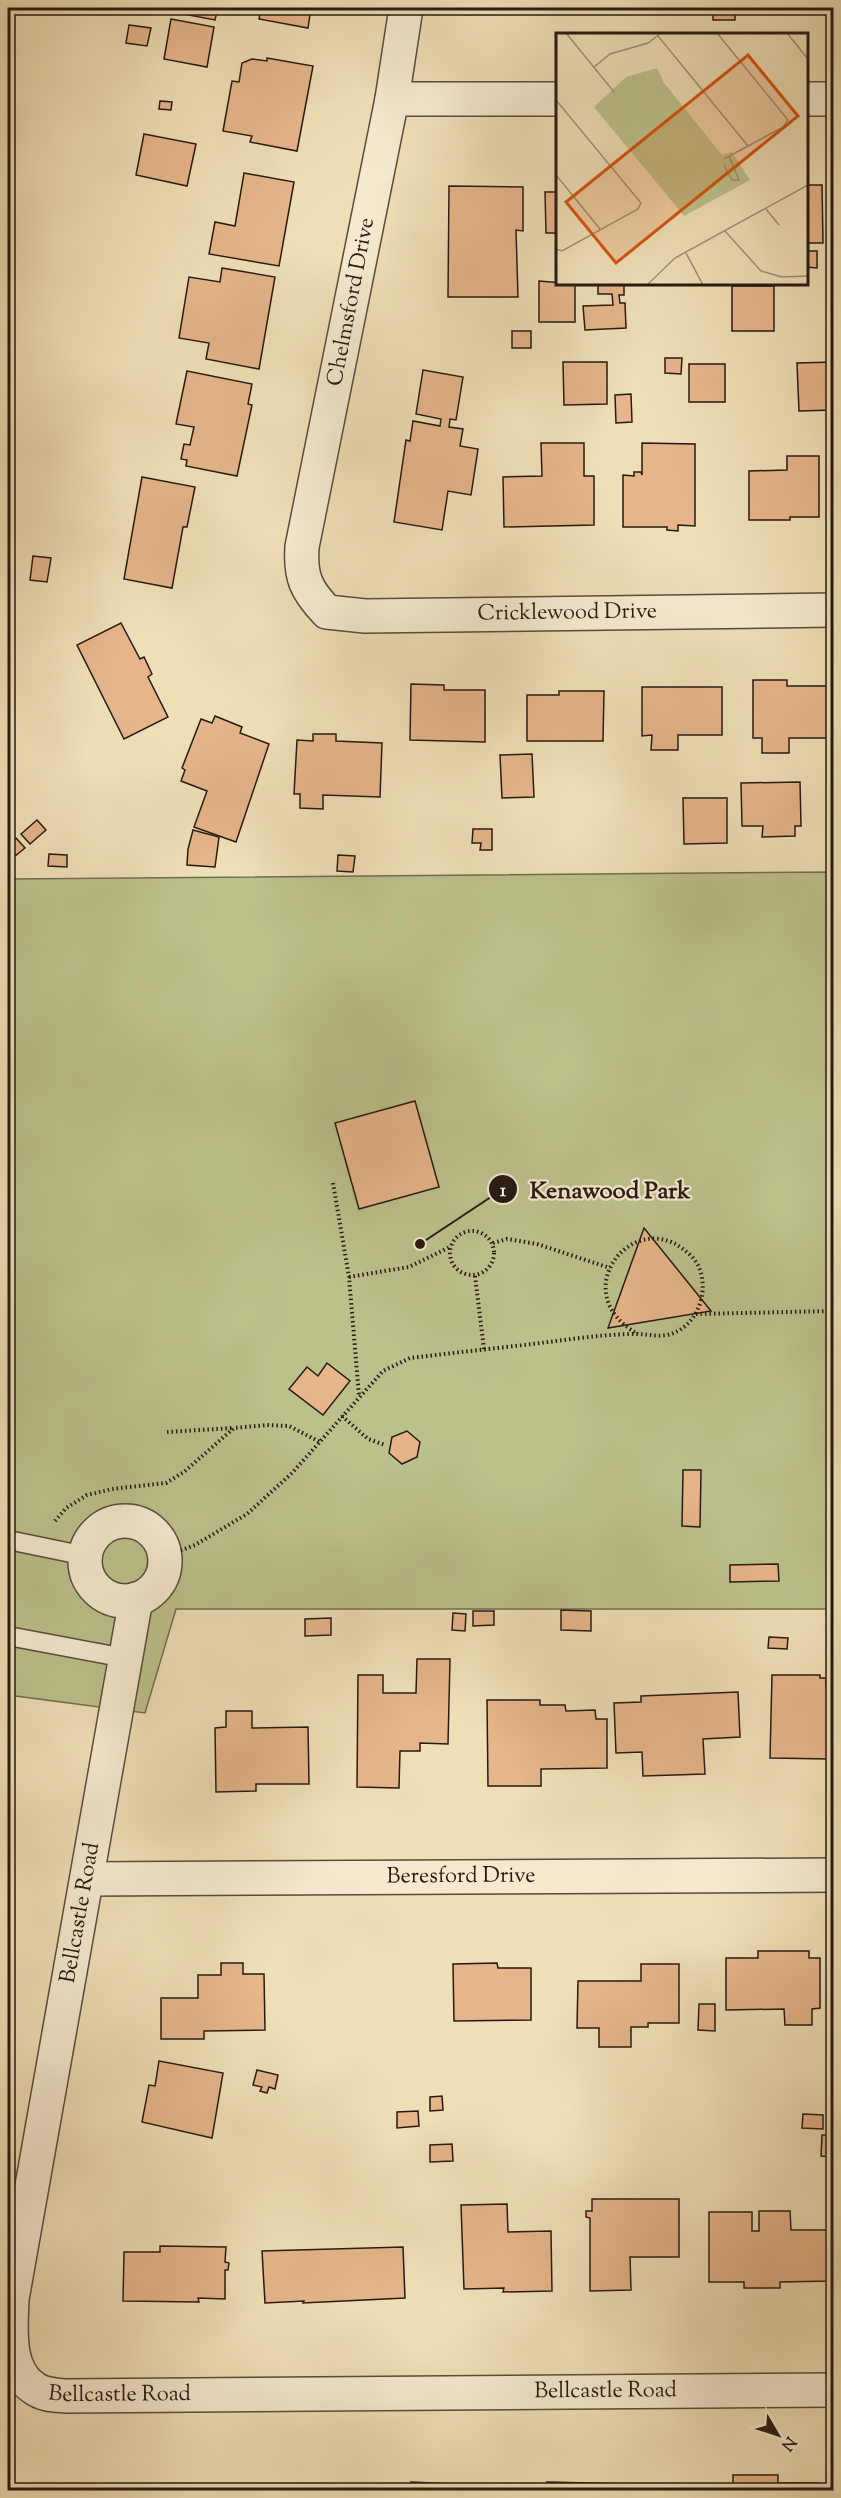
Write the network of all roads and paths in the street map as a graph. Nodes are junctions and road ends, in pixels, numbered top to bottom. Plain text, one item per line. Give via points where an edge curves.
1 (405, 8) edge
2 (392, 99) junction
3 (556, 99) edge
4 (808, 99) edge
5 (834, 99) edge
6 (310, 594) joint
7 (834, 610) edge
8 (333, 1183) dead end
9 (493, 1243) junction
10 (450, 1247) junction
11 (609, 1268) junction
12 (476, 1276) junction
13 (349, 1277) junction
14 (834, 1311) edge
15 (696, 1314) junction
16 (638, 1334) junction
17 (484, 1349) junction
18 (359, 1397) junction
19 (342, 1416) junction
20 (234, 1428) junction
21 (167, 1432) dead end
22 (320, 1442) junction
23 (385, 1445) dead end
24 (8, 1540) edge
25 (43, 1547) junction
26 (86, 1556) junction
27 (164, 1557) junction
28 (136, 1599) junction
29 (8, 1636) edge
30 (125, 1658) junction
31 (834, 1875) edge
32 (87, 1879) junction
33 (834, 2390) edge

1 - 2 street, Chelmsford Drive
2 - 3 street
2 - 6 street, Chelmsford Drive via 302,546 301,565
4 - 5 street
6 - 7 street, Cricklewood Drive via 327,612 365,616
8 - 13 path
9 - 10 path via 474,1231 460,1235
9 - 11 path via 507,1239 537,1244
9 - 12 path via 492,1264
10 - 12 path via 451,1262 456,1268
10 - 13 path via 409,1267
11 - 15 path via 631,1245 646,1239 663,1239 678,1245 699,1268 702,1291
11 - 16 path via 605,1283 613,1315
12 - 17 path
13 - 18 path
14 - 15 path
15 - 16 path via 670,1334
16 - 17 path
17 - 18 path via 410,1358 382,1371
18 - 19 path
19 - 22 path
19 - 23 path via 368,1439
20 - 21 path
20 - 22 path via 289,1426
20 - 25 path via 166,1483 87,1495 66,1508 53,1524
22 - 27 path via 247,1514 195,1545
24 - 25 lane
25 - 26 lane
26 - 27 street via 89,1544 102,1529 119,1521 132,1521 155,1534
26 - 28 street via 86,1569 99,1591 110,1598
27 - 28 street via 161,1578 155,1587
28 - 30 street, Bellcastle Road
29 - 30 lane
30 - 32 street, Bellcastle Road
31 - 32 street, Beresford Drive
32 - 33 street, Bellcastle Road via 12,2299 10,2328 15,2362 23,2379 34,2388 66,2396

